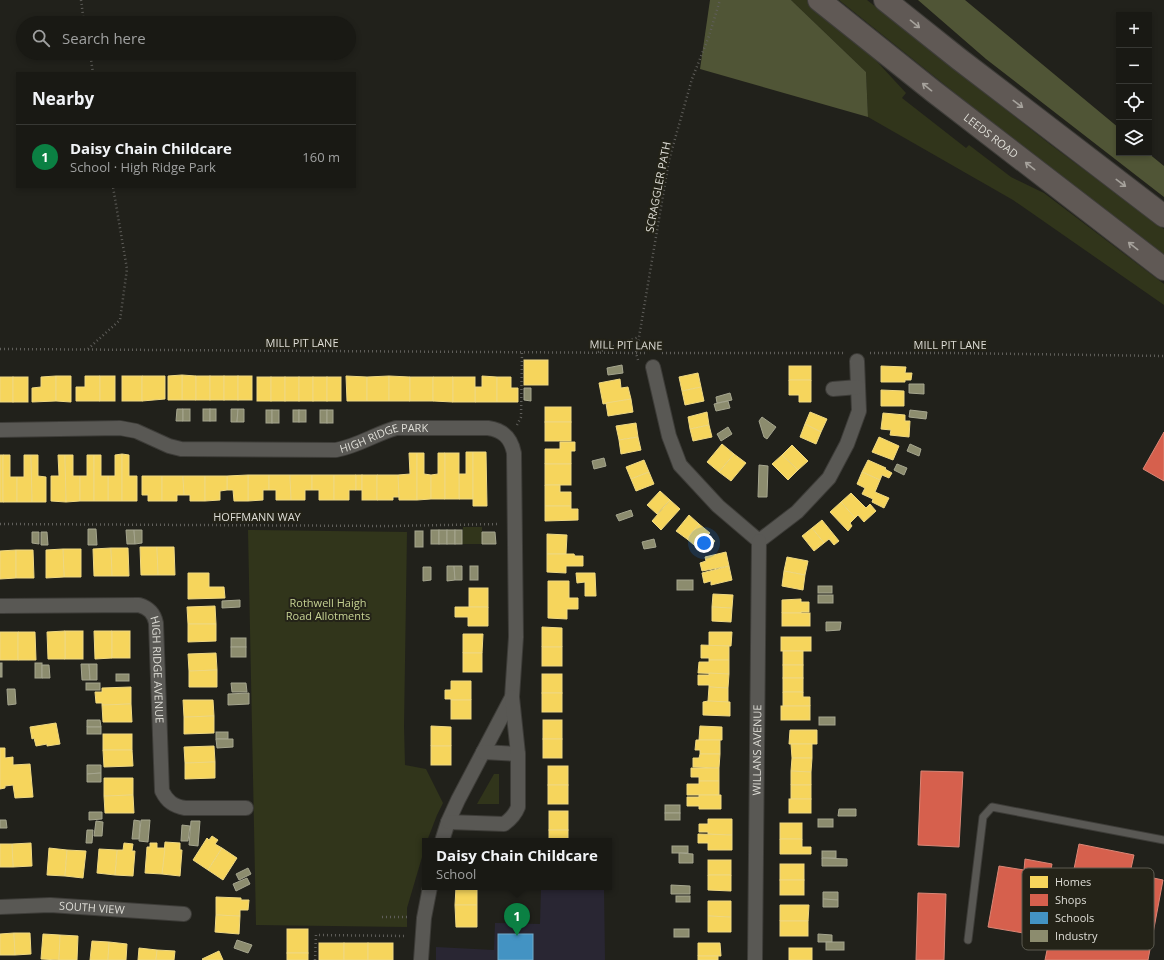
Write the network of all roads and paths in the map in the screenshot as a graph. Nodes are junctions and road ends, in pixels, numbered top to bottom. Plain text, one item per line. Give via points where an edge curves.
1 (80, 0) edge
2 (720, 0) edge
3 (819, 0) edge
4 (885, 0) edge
5 (83, 16) edge
6 (91, 60) edge
7 (93, 72) edge
8 (113, 188) edge
9 (1164, 216) edge
10 (1164, 269) edge
11 (0, 349) edge
12 (88, 349) junction
13 (522, 352) junction
14 (595, 353) junction
15 (658, 354) dead end
16 (857, 356) junction
17 (1164, 356) edge
18 (651, 360) joint
19 (858, 387) junction
20 (833, 389) dead end
21 (0, 430) edge
22 (508, 438) junction
23 (0, 524) edge
24 (515, 524) junction
25 (759, 541) junction
26 (0, 606) edge
27 (512, 698) junction
28 (484, 752) junction
29 (518, 754) junction
30 (246, 808) dead end
31 (448, 822) junction
32 (443, 838) edge
33 (1164, 840) edge
34 (429, 890) edge
35 (0, 907) edge
36 (184, 914) dead end
37 (382, 916) dead end
38 (424, 918) junction
39 (422, 936) junction
40 (968, 940) dead end
41 (315, 960) edge
42 (420, 960) edge
43 (754, 960) edge

1 - 5 path
2 - 14 path, SCRAGGLER PATH via 692,79 670,160 639,337
10 -> 3 main road, LEEDS ROAD
4 -> 9 main road via 959,60
6 - 7 path
8 - 12 path via 127,269 120,320
11 - 12 path, MILL PIT LANE
12 - 13 path, MILL PIT LANE
13 - 14 path, MILL PIT LANE
13 - 22 path via 521,417
14 - 18 path, MILL PIT LANE
15 - 16 path, MILL PIT LANE
16 - 17 path, MILL PIT LANE via 950,353
16 - 19 street
18 - 25 street via 669,436 680,465 718,506
19 - 20 street
19 - 25 street via 858,411 847,444 829,478 797,512
21 - 22 street, HIGH RIDGE PARK via 120,428 136,431 181,449 336,450 349,448 396,428 488,428 496,429
22 - 24 street via 514,453
23 - 24 path, HOFFMANN WAY
24 - 27 street via 516,637
25 - 43 street, WILLANS AVENUE
26 - 30 street, HIGH RIDGE AVENUE via 139,605 151,611 156,623 162,791 165,798 177,807 185,808
27 - 28 street
27 - 29 street
28 - 29 street
28 - 31 street
29 - 31 street via 518,807 511,820 504,824
31 - 32 street
33 - 40 lane via 992,807 983,817
34 - 38 street
35 - 36 street, SOUTH VIEW via 50,905
37 - 38 path
38 - 39 street
39 - 41 path via 316,935
39 - 42 street

